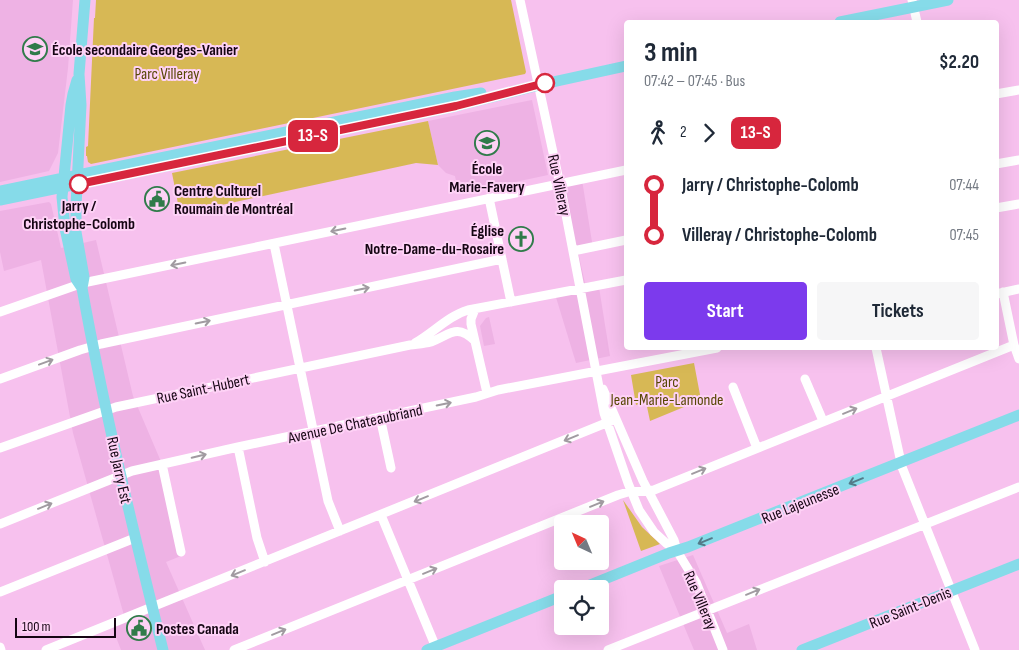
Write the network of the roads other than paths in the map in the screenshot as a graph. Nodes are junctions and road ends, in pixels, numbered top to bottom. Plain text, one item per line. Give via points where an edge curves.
1 (85, 0) edge
2 (520, 0) edge
3 (948, 0) edge
4 (913, 4) edge
5 (848, 20) edge
6 (917, 20) edge
7 (624, 66) edge
8 (79, 74) junction
9 (538, 85) junction
10 (1019, 90) edge
11 (999, 93) edge
12 (1019, 160) edge
13 (999, 163) edge
14 (624, 170) edge
15 (77, 180) junction
16 (64, 182) junction
17 (560, 184) junction
18 (0, 191) edge
19 (489, 198) junction
20 (0, 200) edge
21 (1019, 204) edge
22 (999, 207) edge
23 (624, 240) edge
24 (274, 244) junction
25 (573, 250) junction
26 (502, 259) junction
27 (624, 280) edge
28 (81, 285) junction
29 (580, 289) junction
30 (1019, 289) edge
31 (999, 293) edge
32 (511, 302) junction
33 (287, 305) junction
34 (475, 309) junction
35 (0, 312) edge
36 (475, 341) junction
37 (410, 345) junction
38 (1014, 345) junction
39 (94, 346) junction
40 (706, 350) edge
41 (876, 350) edge
42 (1019, 359) edge
43 (299, 368) junction
44 (596, 371) junction
45 (0, 379) edge
46 (805, 379) dead end
47 (733, 388) dead end
48 (487, 393) junction
49 (886, 396) junction
50 (107, 410) junction
51 (1019, 415) edge
52 (380, 417) junction
53 (616, 419) junction
54 (823, 421) junction
55 (607, 423) junction
56 (313, 432) junction
57 (238, 447) junction
58 (0, 448) edge
59 (757, 448) junction
60 (901, 463) junction
61 (162, 464) junction
62 (391, 468) dead end
63 (121, 475) junction
64 (1019, 487) edge
65 (648, 491) junction
66 (632, 492) junction
67 (381, 515) junction
68 (0, 524) edge
69 (925, 524) junction
70 (340, 531) junction
71 (135, 538) junction
72 (677, 551) junction
73 (181, 552) dead end
74 (266, 562) junction
75 (1019, 564) edge
76 (408, 580) junction
77 (603, 580) edge
78 (952, 591) junction
79 (0, 592) edge
80 (554, 599) edge
81 (152, 607) junction
82 (707, 610) junction
83 (433, 649) edge
84 (46, 650) edge
85 (163, 650) edge
86 (234, 650) edge
87 (608, 650) edge
88 (723, 650) edge
89 (802, 650) edge
90 (975, 650) edge

1 - 8 main road, Rue Jarry Est
2 - 9 street, Rue Villeray
3 - 4 main road
4 - 5 main road
4 - 6 street
7 - 9 main road
8 - 15 main road, Rue Jarry Est
8 - 16 main road, Rue Jarry Est via 71,105
9 - 15 main road via 455,97
9 - 17 street, Rue Villeray
10 - 11 street
12 - 13 street
14 - 17 street
15 - 16 main road
15 - 28 main road, Rue Jarry Est via 76,225 84,277
16 - 18 main road
16 - 20 main road
16 - 28 main road, Rue Jarry Est via 64,221 76,279
17 - 19 street
17 - 25 street, Rue Villeray
19 -> 24 street
19 - 26 street
21 - 22 street
23 - 25 street
24 -> 28 street
24 - 33 street
25 - 29 street, Rue Villeray
26 - 32 street
33 -> 26 street
27 - 29 street, Rue Saint-Hubert
28 - 35 street
28 - 39 main road, Rue Jarry Est
29 - 32 street, Rue Saint-Hubert
29 - 44 street, Rue Villeray
30 - 31 street
31 - 38 street
32 - 34 street, Rue Saint-Hubert
39 -> 33 street
33 - 43 street
34 - 36 street via 471,324
34 - 37 street, Rue Saint-Hubert via 460,313
36 - 37 street, Rue Saint-Hubert via 465,333 452,332 427,343
36 - 48 street
37 - 43 street, Rue Saint-Hubert
38 - 42 street
38 - 49 street
45 -> 39 street
39 - 50 main road, Rue Jarry Est
40 - 44 street, Avenue De Chateaubriand
41 - 49 street
43 - 50 street, Rue Saint-Hubert
43 - 56 street
44 - 48 street, Avenue De Chateaubriand
44 - 53 street, Rue Villeray
44 - 55 street, Rue Villeray
46 - 54 street
47 - 59 street
52 -> 48 street, Avenue De Chateaubriand
54 -> 49 street
49 - 60 street
50 - 58 street, Rue Saint-Hubert
50 - 63 main road, Rue Jarry Est
51 - 60 main road, Rue Lajeunesse
52 - 56 street, Avenue De Chateaubriand
52 - 62 street
53 - 55 street
53 - 65 street, Rue Villeray
54 - 59 street
55 - 66 street, Rue Villeray
55 -> 67 street
56 - 57 street, Avenue De Chateaubriand
56 - 70 street via 328,501
61 -> 57 street, Avenue De Chateaubriand
57 - 74 street via 257,538
65 -> 59 street
60 - 69 street
60 -> 72 main road, Rue Lajeunesse
61 - 63 street, Avenue De Chateaubriand
61 - 73 street
68 -> 63 street, Avenue De Chateaubriand
63 - 71 main road, Rue Jarry Est
64 - 69 street
65 - 66 street
65 - 72 street, Rue Villeray
66 - 72 street, Rue Villeray via 652,529
76 -> 66 street
67 - 70 street
67 - 76 street
69 - 78 street
82 -> 69 street
70 - 74 street
71 - 79 street
71 - 81 main road, Rue Jarry Est
72 - 77 main road, Rue Lajeunesse
72 - 82 street, Rue Villeray via 694,578
74 -> 81 street
75 - 78 main road, Rue Saint-Denis
76 - 83 street
86 -> 76 street
78 - 89 main road, Rue Saint-Denis
78 - 90 street
80 - 83 main road
81 - 84 street
81 - 85 main road, Rue Jarry Est
82 - 87 street
82 - 88 street, Rue Villeray

